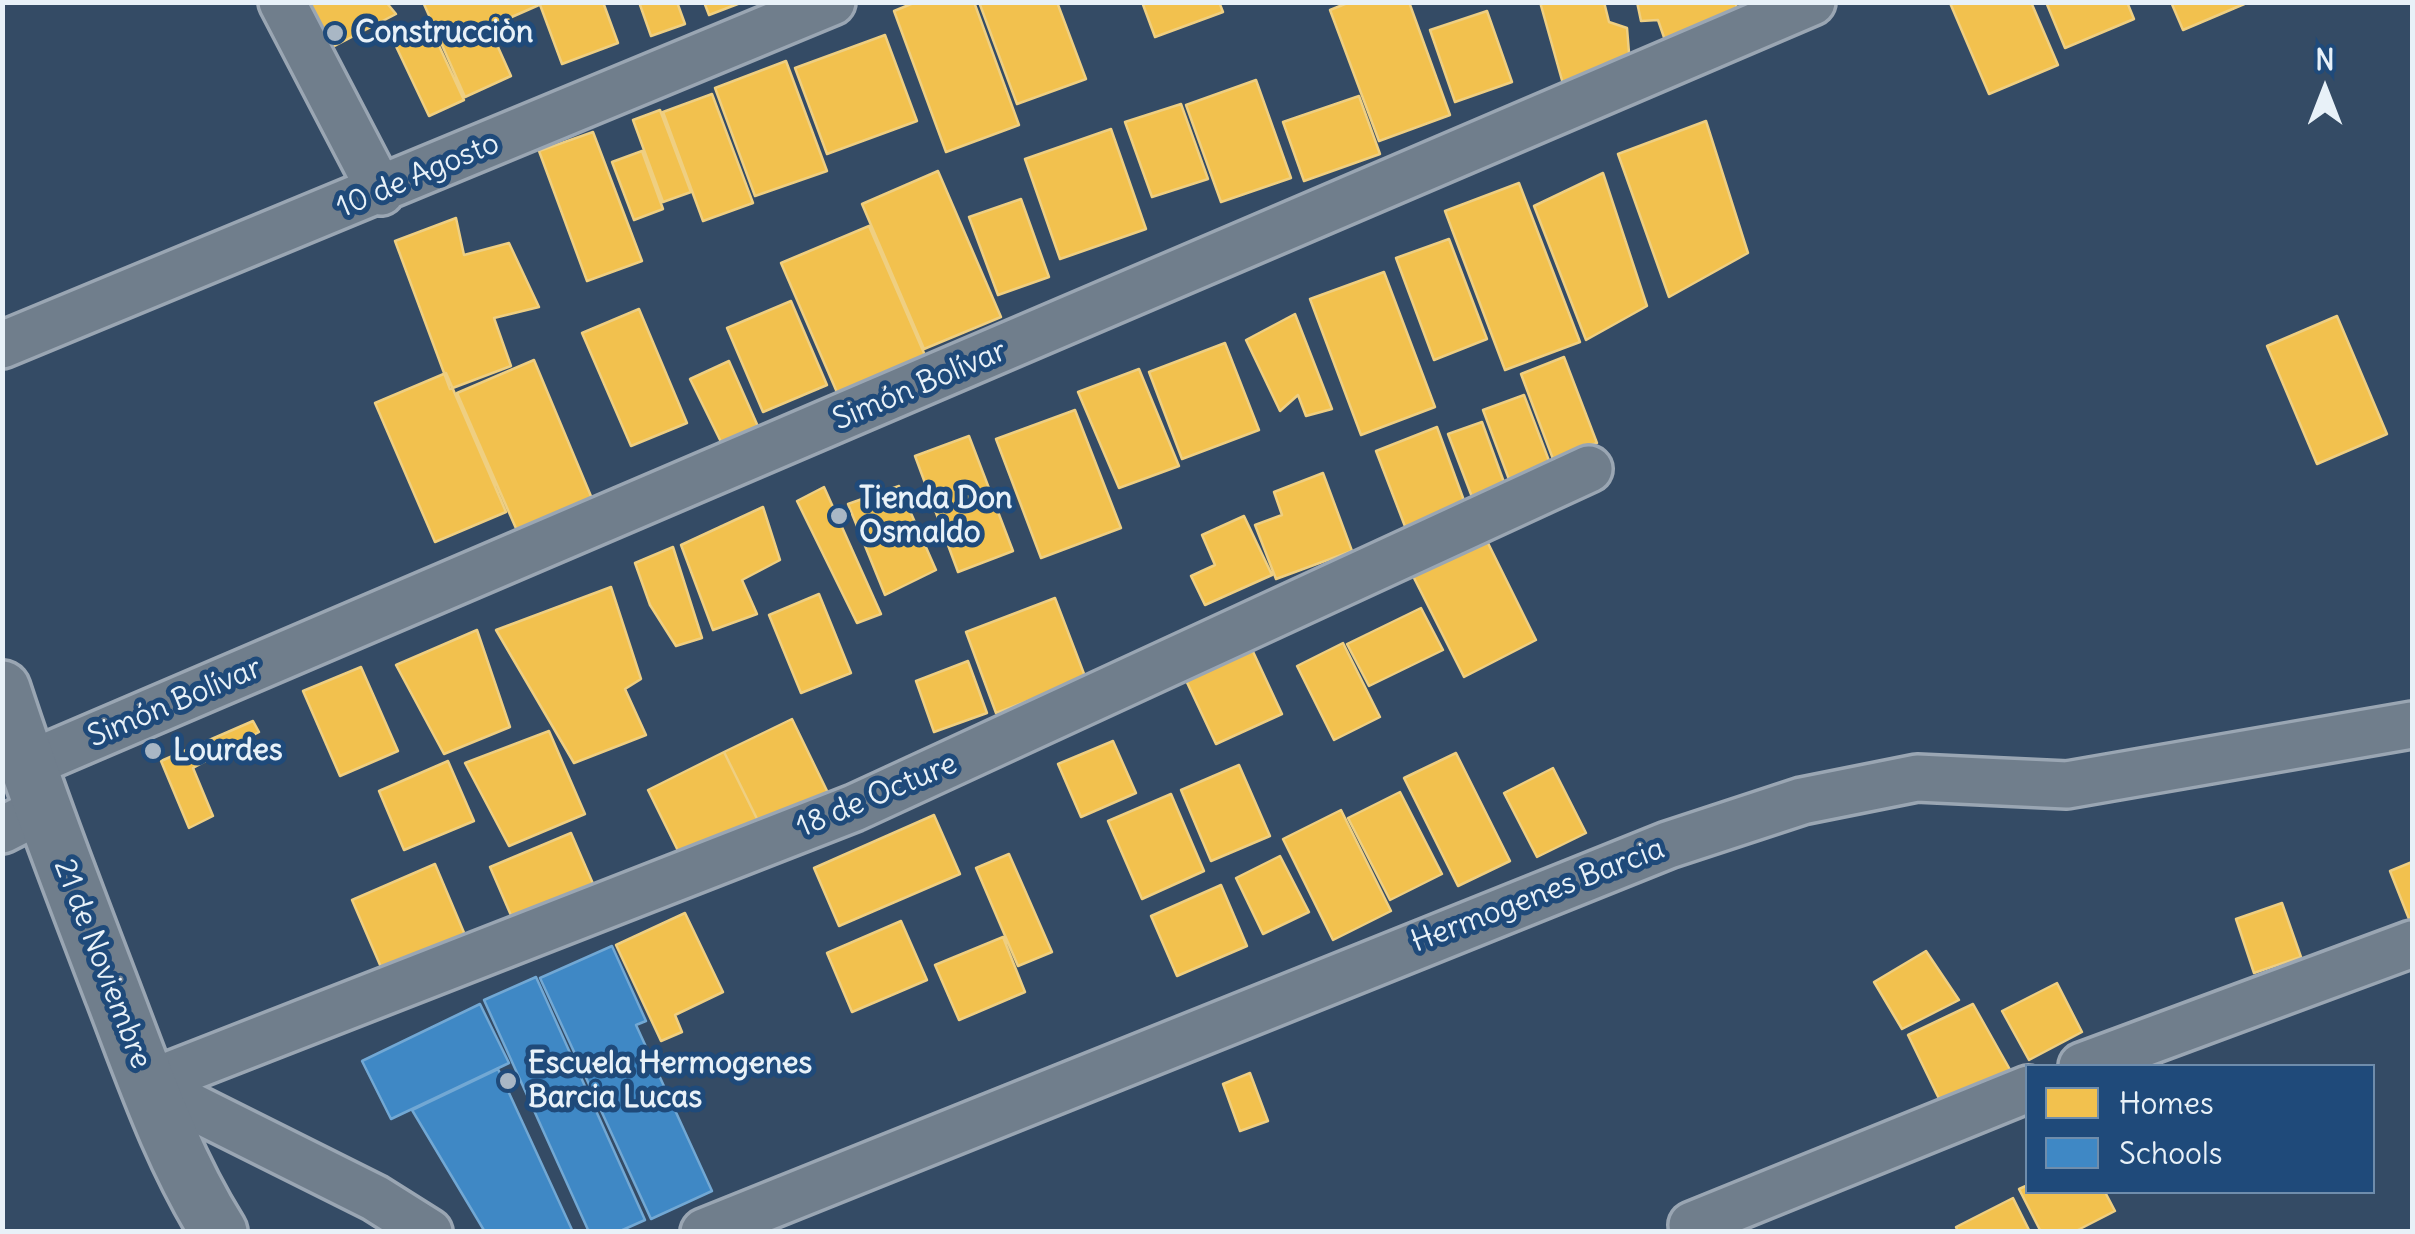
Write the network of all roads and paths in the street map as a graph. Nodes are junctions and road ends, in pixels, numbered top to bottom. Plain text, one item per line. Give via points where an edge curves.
1 (282, 2) edge
2 (832, 2) edge
3 (1812, 2) edge
4 (381, 192) junction
5 (2, 345) edge
6 (1589, 469) dead end
7 (2, 689) edge
8 (2412, 725) edge
9 (24, 802) edge
10 (2412, 944) edge
11 (2087, 1064) edge
12 (148, 1084) junction
13 (2025, 1090) edge
14 (1692, 1225) dead end
15 (219, 1232) edge
16 (429, 1232) edge
17 (704, 1232) edge

1 - 4 street
2 - 4 street, 10 de Agosto
3 - 9 street, Simón Bolívar
4 - 5 street, 10 de Agosto
6 - 12 street, 18 de Octure via 854,808
7 - 9 street, 21 de Noviembre
8 - 17 street, Hermogenes Barcia via 2067,785 1917,778 1802,801 1649,852
9 - 12 street, 21 de Noviembre
10 - 11 street
12 - 15 street, 21 de Noviembre via 190,1186
12 - 16 street
13 - 14 street

